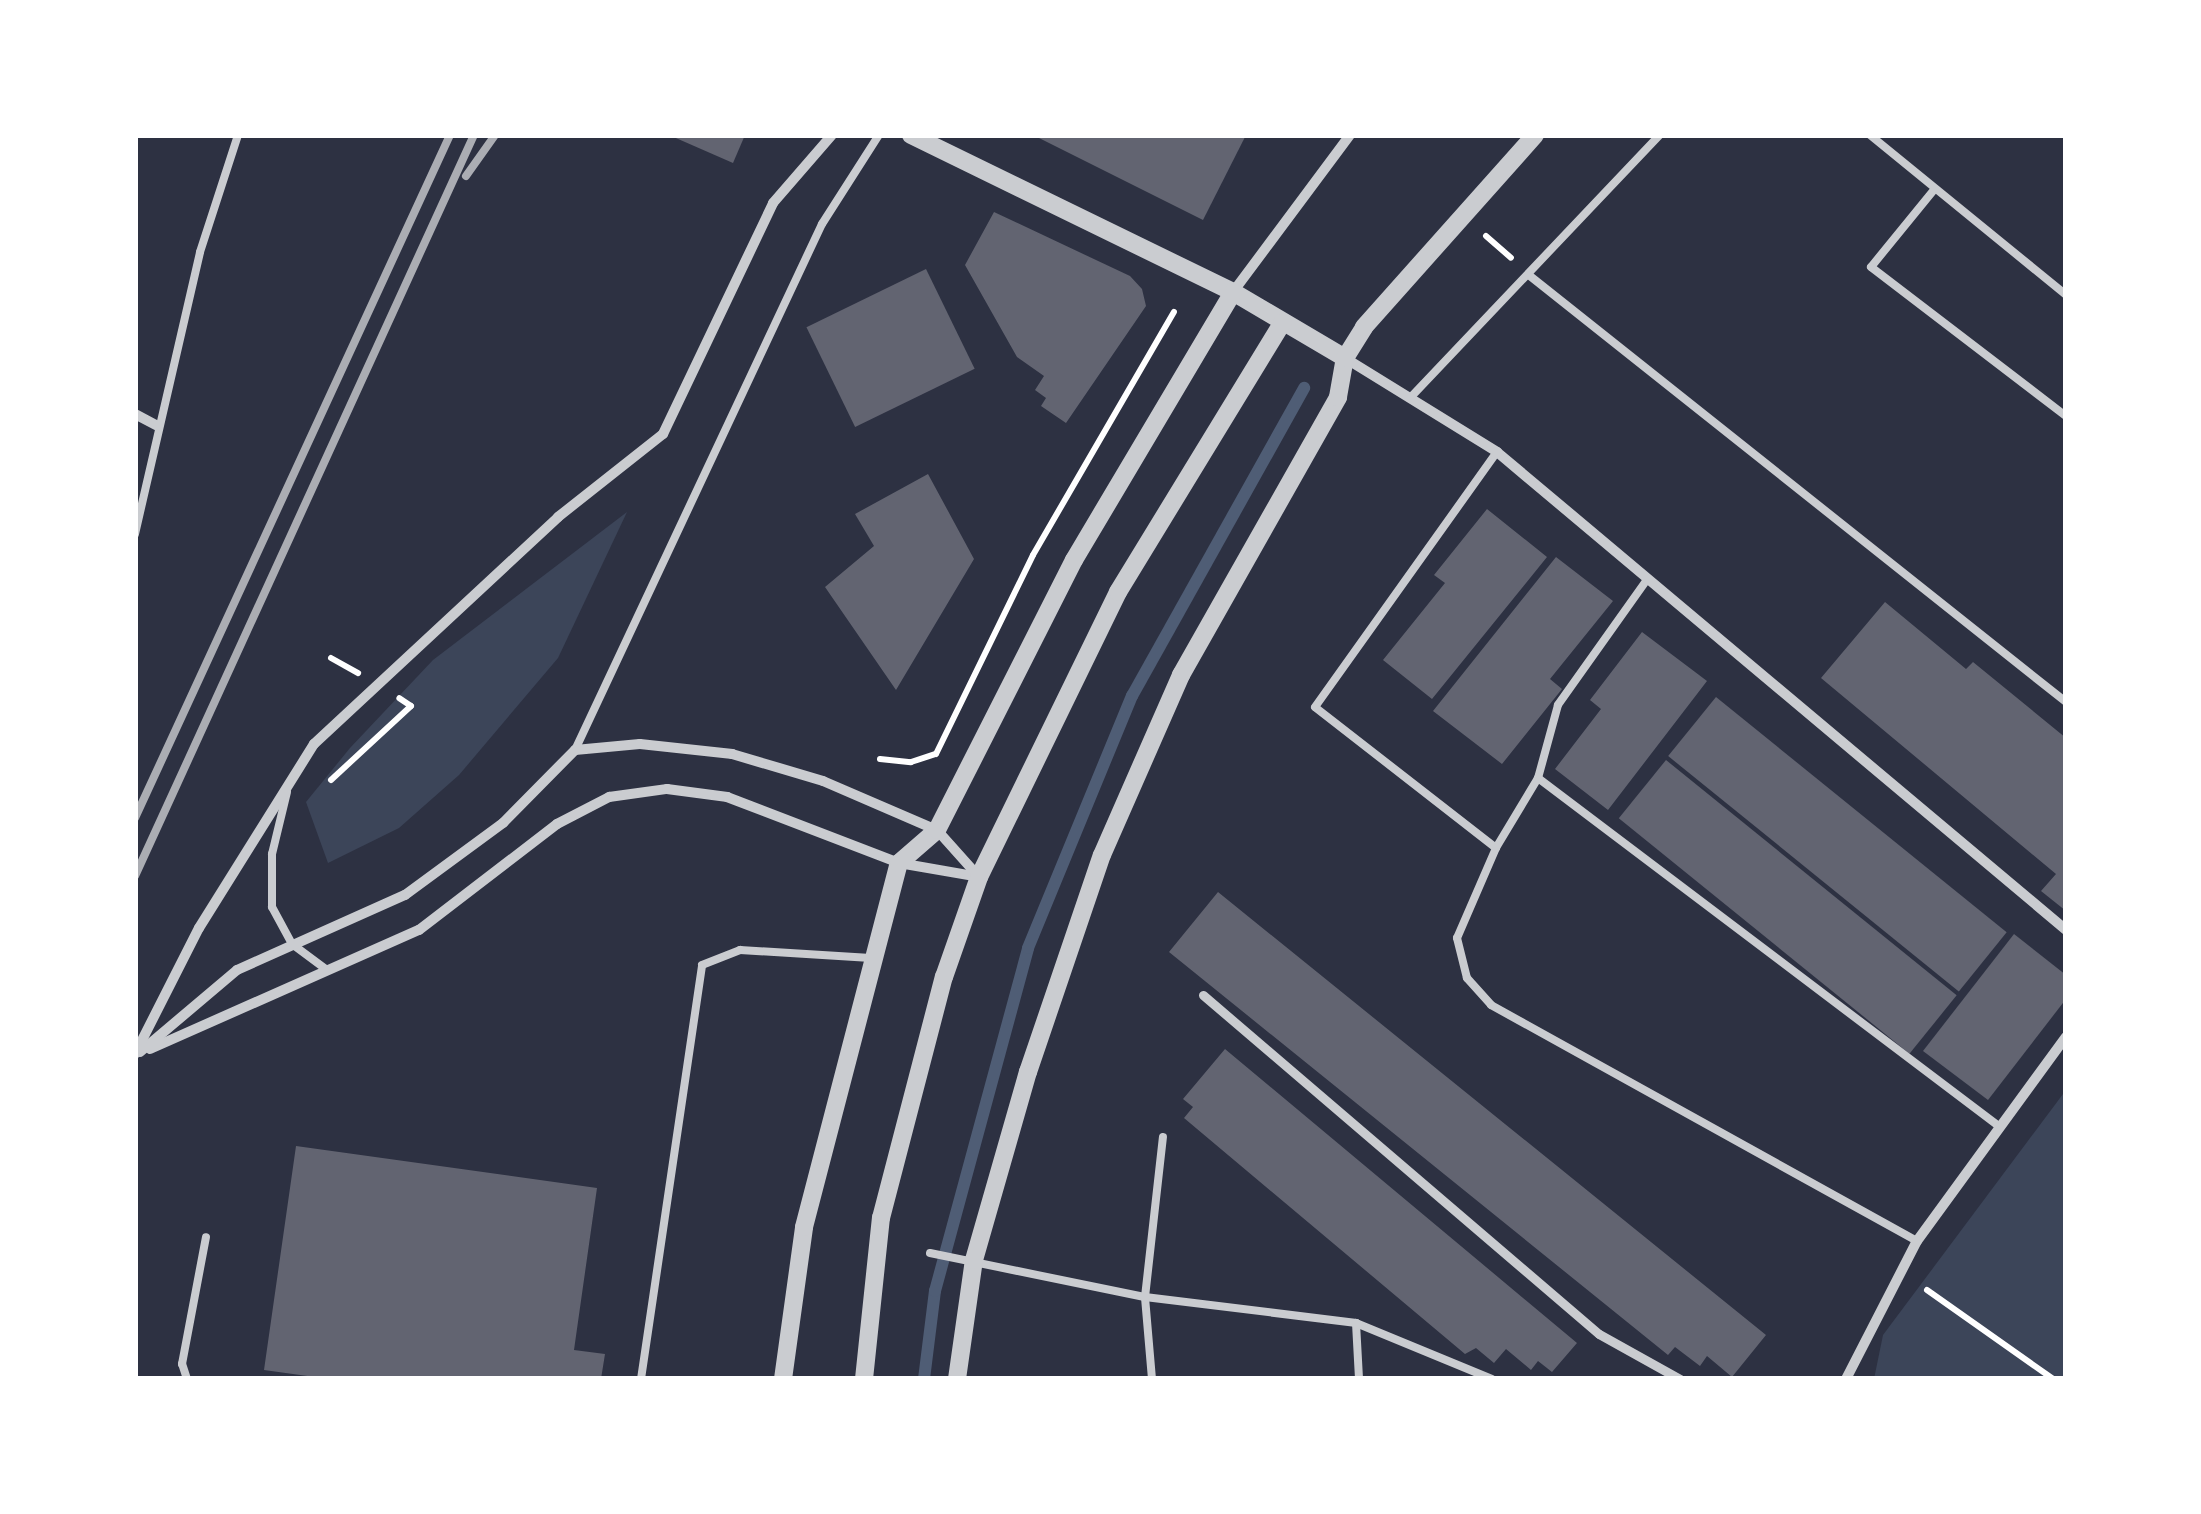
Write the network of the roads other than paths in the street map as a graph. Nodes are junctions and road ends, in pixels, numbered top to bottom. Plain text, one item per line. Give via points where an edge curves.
1 (238, 135) edge
2 (832, 135) edge
3 (879, 135) edge
4 (911, 135) edge
5 (1350, 135) edge
6 (1534, 135) edge
7 (1660, 135) edge
8 (1870, 135) edge
9 (1933, 191) junction
10 (1530, 276) junction
11 (1233, 292) junction
12 (2066, 294) edge
13 (1283, 322) junction
14 (1345, 358) junction
15 (1410, 398) junction
16 (135, 414) edge
17 (2066, 416) edge
18 (158, 426) junction
19 (1497, 452) junction
20 (135, 534) edge
21 (1646, 581) junction
22 (2066, 702) edge
23 (575, 750) junction
24 (1538, 778) junction
25 (289, 783) junction
26 (937, 830) junction
27 (1496, 848) junction
28 (899, 863) junction
29 (979, 878) junction
30 (2066, 930) edge
31 (292, 944) junction
32 (871, 958) junction
33 (326, 970) junction
34 (1203, 995) dead end
35 (2066, 1037) edge
36 (135, 1055) edge
37 (2000, 1126) junction
38 (1164, 1137) dead end
39 (206, 1237) dead end
40 (1917, 1240) junction
41 (930, 1253) dead end
42 (966, 1258) junction
43 (1145, 1297) junction
44 (1356, 1323) junction
45 (187, 1379) edge
46 (641, 1379) edge
47 (783, 1379) edge
48 (864, 1379) edge
49 (957, 1379) edge
50 (1152, 1379) edge
51 (1359, 1379) edge
52 (1492, 1379) edge
53 (1680, 1379) edge
54 (1846, 1379) edge

1 - 18 lane via 200,252
2 - 25 street via 773,203 664,434 558,517 374,682 314,744
3 - 23 lane via 822,224
4 - 11 street
5 - 11 street
6 - 14 street via 1364,327
7 - 10 lane
8 - 9 lane
9 - 12 lane
9 - 17 lane via 1871,267
10 - 15 lane
10 - 22 lane
11 - 13 street
11 - 26 street via 1074,560
13 - 14 street
13 - 29 street via 1118,592
14 - 15 street
14 - 42 street via 1338,397 1181,675 1102,855
15 - 19 street
16 - 18 street
18 - 20 lane
19 - 21 street
19 - 27 lane via 1315,706
21 - 24 lane via 1558,704
21 - 30 street
23 - 26 street via 640,744 732,754 824,782
23 - 31 street via 503,823 405,895
24 - 27 lane
24 - 37 lane
25 - 31 lane via 272,854 272,907
25 - 36 street via 198,928
26 - 28 street
26 - 29 street
27 - 40 lane via 1458,938 1466,978 1491,1005
28 - 29 street
28 - 32 street
28 - 33 street via 727,797 667,789 608,797 556,824 419,930
29 - 48 street via 944,977 881,1218
31 - 33 lane
31 - 36 street via 237,970
32 - 46 lane via 740,950 702,965
32 - 47 street via 804,1226
33 - 36 street
34 - 53 street via 1599,1334
35 - 37 street
37 - 40 street
38 - 43 lane
39 - 45 lane via 182,1364
40 - 54 street
41 - 42 lane
42 - 43 lane
42 - 49 street
43 - 44 lane
43 - 50 lane
44 - 51 lane
44 - 52 lane

